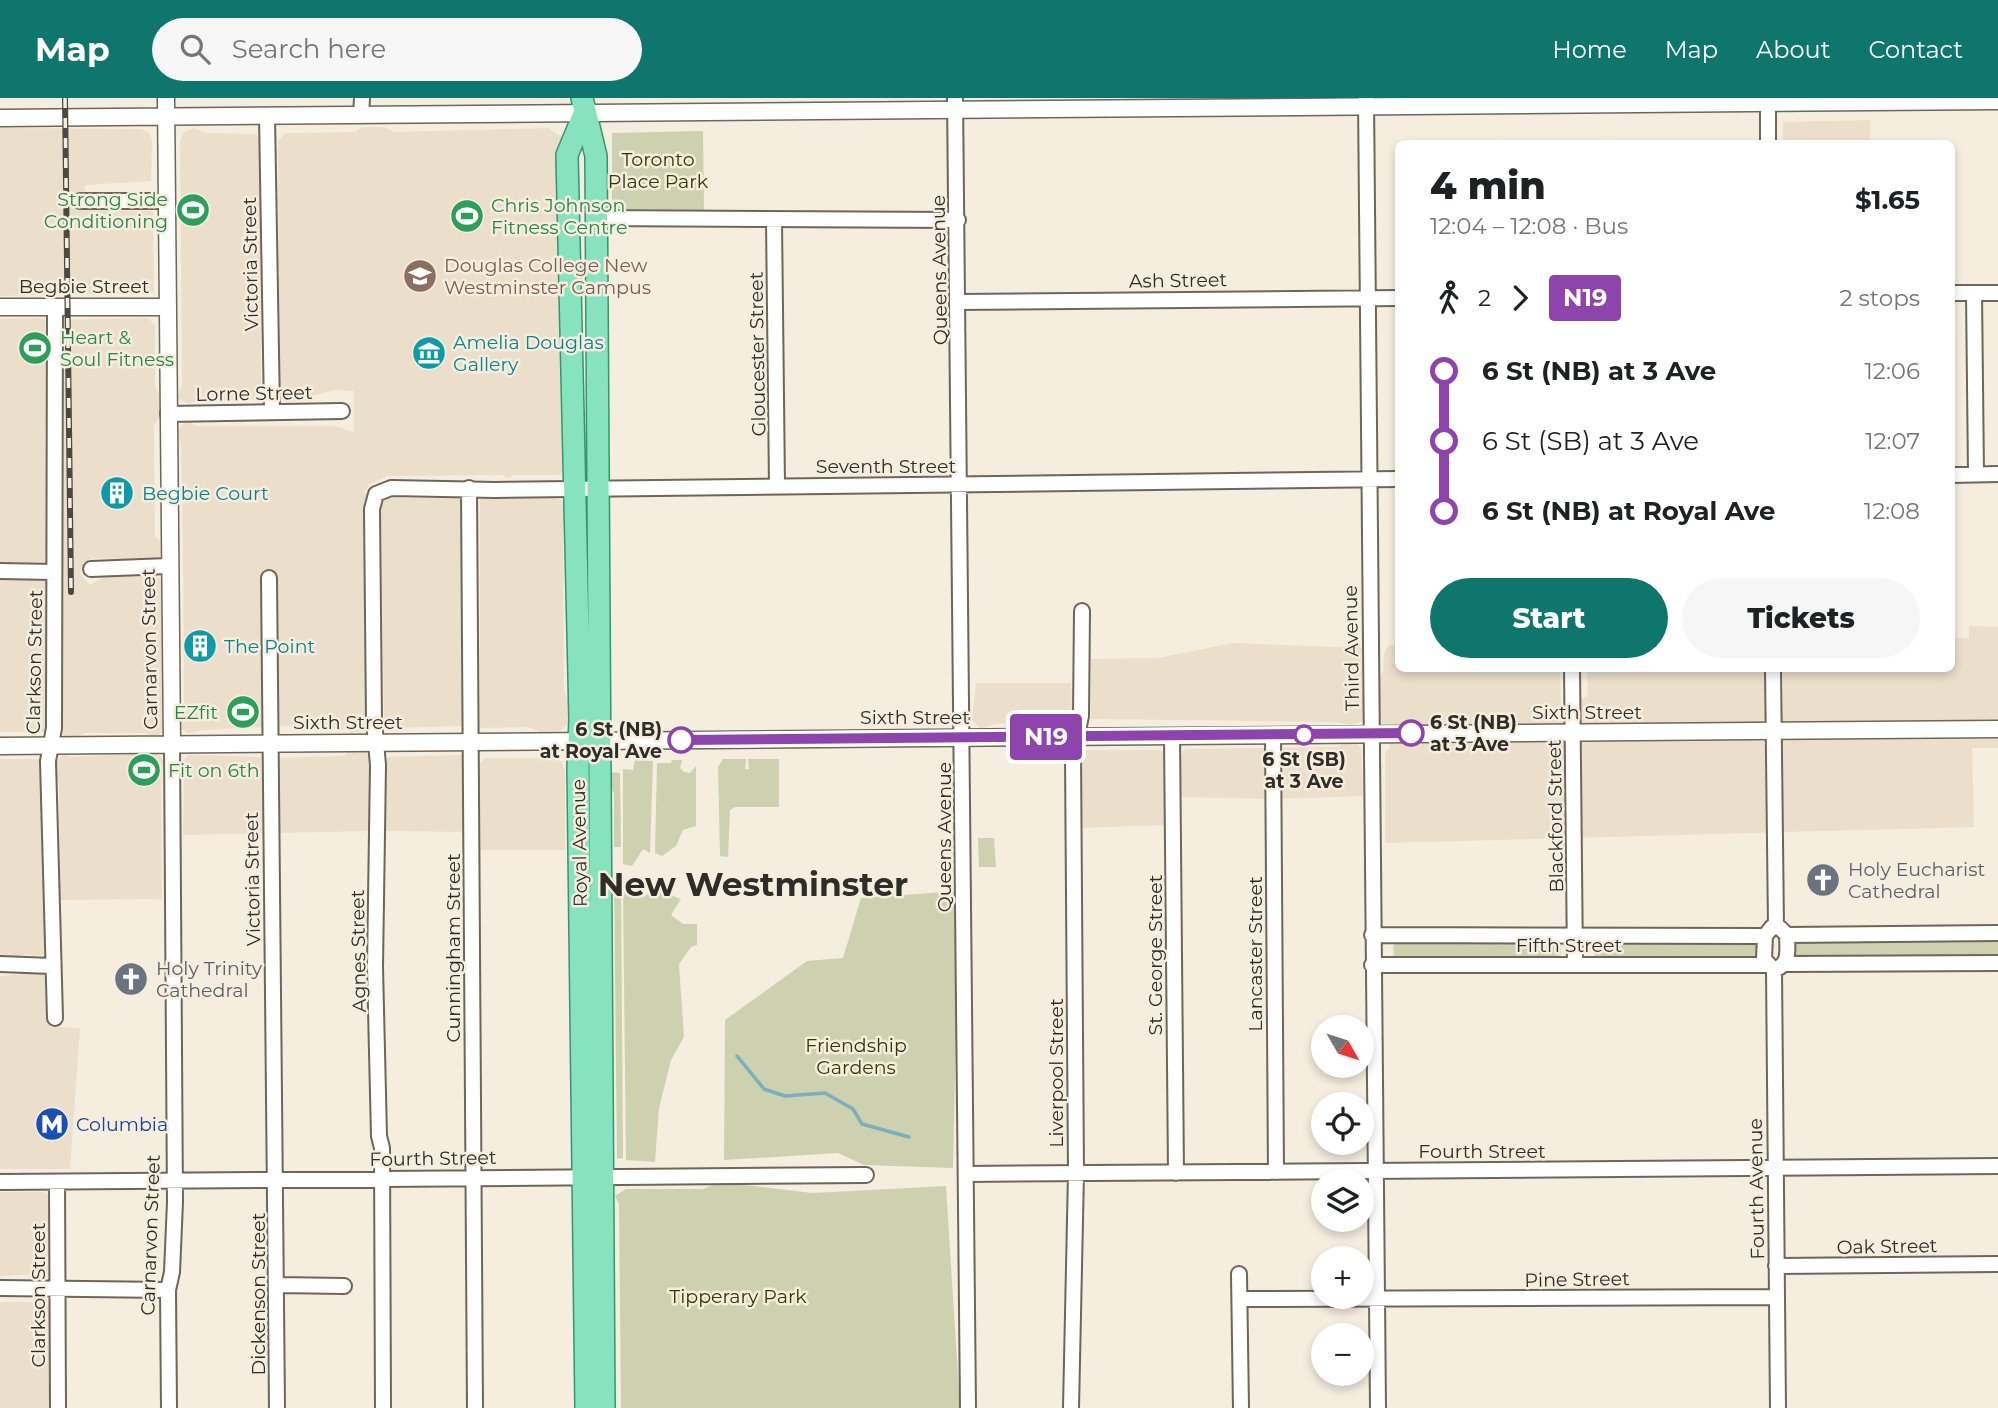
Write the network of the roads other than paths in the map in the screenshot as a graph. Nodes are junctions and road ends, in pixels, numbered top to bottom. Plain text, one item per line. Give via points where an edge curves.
1 (166, 98) edge
2 (362, 98) edge
3 (1969, 99) edge
4 (1768, 101) edge
5 (1998, 101) edge
6 (1366, 102) edge
7 (1568, 102) edge
8 (1074, 104) edge
9 (955, 105) edge
10 (583, 106) edge
11 (361, 115) junction
12 (166, 116) junction
13 (267, 116) junction
14 (0, 118) edge
15 (1768, 140) edge
16 (80, 201) dead end
17 (167, 201) junction
18 (595, 218) junction
19 (958, 220) junction
20 (774, 221) junction
21 (1955, 293) edge
22 (1974, 293) junction
23 (1998, 293) edge
24 (1368, 298) junction
25 (1395, 298) edge
26 (958, 302) junction
27 (0, 307) edge
28 (55, 307) junction
29 (168, 307) junction
30 (272, 411) junction
31 (342, 411) dead end
32 (168, 414) junction
33 (1976, 474) junction
34 (1998, 474) edge
35 (1955, 475) edge
36 (1395, 479) edge
37 (1369, 480) junction
38 (960, 484) junction
39 (777, 486) junction
40 (469, 488) junction
41 (586, 488) junction
42 (376, 494) joint
43 (168, 566) junction
44 (91, 569) dead end
45 (0, 571) edge
46 (54, 572) junction
47 (269, 578) dead end
48 (1082, 611) dead end
49 (1572, 672) edge
50 (1773, 672) edge
51 (1998, 729) edge
52 (1773, 731) junction
53 (1371, 733) junction
54 (1573, 733) junction
55 (1172, 736) junction
56 (1273, 736) junction
57 (1075, 737) junction
58 (962, 738) junction
59 (590, 741) junction
60 (471, 742) junction
61 (376, 743) junction
62 (269, 744) junction
63 (52, 745) junction
64 (172, 745) junction
65 (0, 746) edge
66 (1776, 933) junction
67 (1998, 933) edge
68 (1372, 936) junction
69 (1575, 938) junction
70 (1576, 963) junction
71 (1998, 963) edge
72 (0, 964) edge
73 (52, 965) junction
74 (1372, 965) junction
75 (1775, 966) junction
76 (55, 1018) dead end
77 (1998, 1167) edge
78 (1775, 1169) junction
79 (1375, 1170) junction
80 (1276, 1172) junction
81 (1076, 1173) junction
82 (1176, 1173) junction
83 (966, 1174) junction
84 (866, 1175) dead end
85 (474, 1177) junction
86 (593, 1177) junction
87 (276, 1179) junction
88 (382, 1179) junction
89 (175, 1181) junction
90 (0, 1182) edge
91 (57, 1182) junction
92 (1998, 1264) edge
93 (1776, 1266) junction
94 (1239, 1274) dead end
95 (277, 1285) junction
96 (344, 1286) dead end
97 (0, 1288) edge
98 (57, 1290) junction
99 (168, 1290) junction
100 (1776, 1297) junction
101 (1241, 1299) junction
102 (1378, 1300) junction
103 (58, 1408) edge
104 (169, 1408) edge
105 (277, 1408) edge
106 (383, 1408) edge
107 (475, 1408) edge
108 (586, 1408) edge
109 (604, 1408) edge
110 (968, 1408) edge
111 (1071, 1408) edge
112 (1241, 1408) edge
113 (1378, 1408) edge
114 (1778, 1408) edge

1 - 12 street, Carnarvon Street
2 - 11 street
3 - 4 street
3 - 5 street
4 - 7 street
4 - 15 street
6 - 7 street
6 - 8 street
6 - 24 street, Third Avenue
8 - 9 street
9 - 10 street
9 - 19 street, Queens Avenue
10 - 11 street
10 - 18 main road, Royal Avenue via 596,156
10 - 41 main road, Royal Avenue via 568,155
11 - 13 street
12 - 13 street
12 - 14 street
12 - 17 street, Carnarvon Street
13 - 30 street, Victoria Street
16 - 17 street
17 - 29 street, Carnarvon Street
18 - 20 street
18 - 41 main road, Royal Avenue
19 - 20 street
19 - 26 street, Queens Avenue
20 - 39 street, Gloucester Street
21 - 22 street
22 - 23 street
22 - 33 street
24 - 25 street, Ash Street
24 - 26 street, Ash Street
24 - 37 street, Third Avenue
26 - 38 street, Queens Avenue
27 - 28 street, Begbie Street
28 - 29 street, Begbie Street
28 - 46 street, Clarkson Street
29 - 32 street, Carnarvon Street
30 - 31 street, Lorne Street
30 - 32 street, Lorne Street
32 - 43 street, Carnarvon Street
33 - 34 street
33 - 35 street
36 - 37 street, Seventh Street
37 - 38 street, Seventh Street
37 - 53 street, Third Avenue
38 - 39 street, Seventh Street
38 - 58 street, Queens Avenue
39 - 41 street, Seventh Street
40 - 41 street, Seventh Street
40 - 42 street, Seventh Street via 391,488
40 - 60 street, Cunningham Street
41 - 59 main road, Royal Avenue
42 - 61 street, Agnes Street via 372,509
43 - 44 street
43 - 64 street, Carnarvon Street
45 - 46 street
46 - 63 street, Clarkson Street
47 - 62 street, Victoria Street
48 - 57 street, Liverpool Street via 1082,716
49 - 54 street, Blackford Street
50 - 52 street
51 - 52 street, Sixth Street
52 - 54 street, Sixth Street
52 - 66 street
53 - 54 street, Sixth Street
53 - 56 street, Sixth Street
53 - 68 street, Third Avenue
54 - 69 street, Blackford Street
55 - 56 street, Sixth Street
55 - 57 street, Sixth Street
55 - 82 street, St. George Street
56 - 80 street, Lancaster Street
57 - 58 street, Sixth Street
57 - 81 street, Liverpool Street
58 - 59 street, Sixth Street
58 - 83 street, Queens Avenue
59 - 60 street, Sixth Street
59 - 86 main road, Royal Avenue via 578,767
60 - 61 street, Sixth Street
60 - 85 street, Cunningham Street
61 - 62 street, Sixth Street
61 - 88 street, Agnes Street via 375,967
62 - 64 street, Sixth Street
62 - 87 street, Victoria Street
63 - 64 street, Sixth Street
63 - 65 street, Sixth Street
63 - 73 street, Clarkson Street via 48,761
64 - 89 street, Carnarvon Street
66 - 67 street, Fifth Street
66 - 69 street, Fifth Street
66 - 75 street
66 - 75 street
68 - 69 street, Fifth Street
68 - 74 street, Third Avenue
69 - 70 street, Blackford Street
70 - 74 street, Fifth Street
70 - 75 street, Fifth Street
71 - 75 street, Fifth Street
72 - 73 street
73 - 76 street, Clarkson Street
74 - 79 street, Third Avenue
75 - 78 street, Fourth Avenue
77 - 78 street, Fourth Street
78 - 79 street, Fourth Street
78 - 93 street, Fourth Avenue
79 - 80 street, Fourth Street
79 - 102 street, Third Avenue
80 - 82 street, Fourth Street
81 - 82 street, Fourth Street
81 - 83 street, Fourth Street
81 - 111 street, Liverpool Street
83 - 110 street, Queens Avenue
84 - 86 street, Fourth Street
85 - 86 street, Fourth Street
85 - 88 street, Fourth Street
85 - 107 street, Cunningham Street
86 - 108 main road, Royal Avenue
86 - 109 main road, Royal Avenue
87 - 88 street, Fourth Street
87 - 89 street, Fourth Street
87 - 95 street, Dickenson Street
88 - 106 street, Agnes Street
89 - 91 street, Fourth Street
89 - 99 street, Carnarvon Street
90 - 91 street, Fourth Street
91 - 98 street, Clarkson Street
92 - 93 street, Oak Street
93 - 100 street, Fourth Avenue
94 - 101 street
95 - 96 street
95 - 105 street, Dickenson Street
97 - 98 street
98 - 99 street
98 - 103 street, Clarkson Street
99 - 104 street, Carnarvon Street
100 - 102 street, Pine Street
100 - 114 street, Fourth Avenue
101 - 102 street, Pine Street
101 - 112 street
102 - 113 street, Third Avenue

